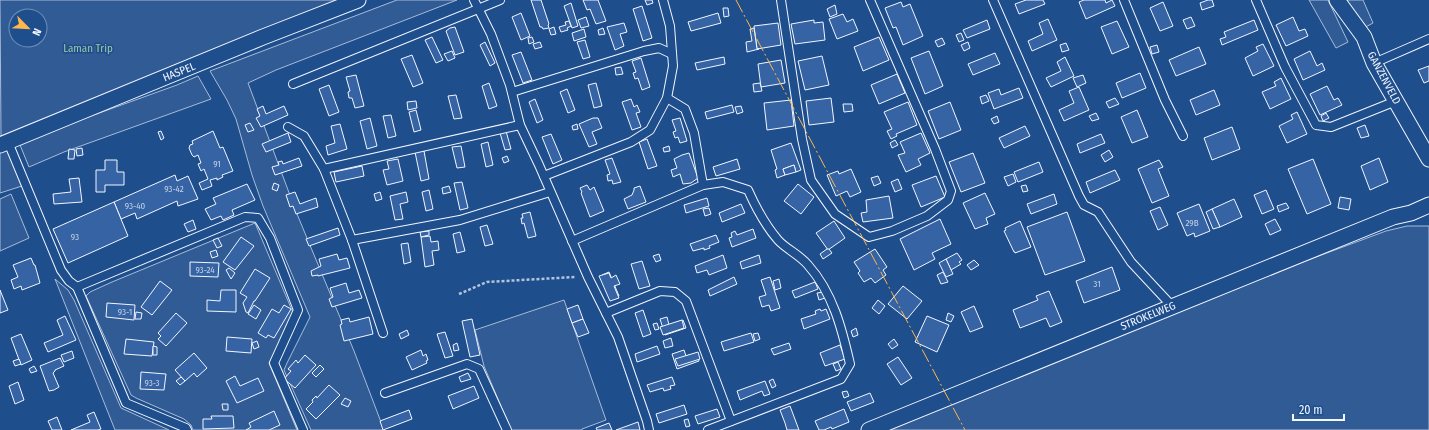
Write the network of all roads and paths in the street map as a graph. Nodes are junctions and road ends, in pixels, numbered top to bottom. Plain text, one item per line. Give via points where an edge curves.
1 (358, 0) edge
2 (474, 0) edge
3 (500, 0) edge
4 (663, 0) edge
5 (781, 0) edge
6 (870, 0) edge
7 (993, 0) edge
8 (1124, 0) edge
9 (1256, 0) edge
10 (1337, 0) edge
11 (478, 9) junction
12 (1429, 38) edge
13 (672, 54) junction
14 (1374, 63) junction
15 (292, 84) dead end
16 (512, 92) junction
17 (667, 98) junction
18 (1396, 101) junction
19 (520, 125) junction
20 (288, 127) dead end
21 (1183, 136) dead end
22 (4, 144) edge
23 (1429, 159) edge
24 (324, 169) junction
25 (544, 176) junction
26 (703, 185) junction
27 (550, 192) junction
28 (1429, 205) edge
29 (352, 240) junction
30 (572, 241) junction
31 (588, 277) junction
32 (77, 287) junction
33 (459, 294) dead end
34 (1172, 306) junction
35 (606, 313) junction
36 (384, 333) dead end
37 (385, 393) dead end
38 (731, 421) junction
39 (187, 430) edge
40 (303, 430) edge
41 (507, 430) edge
42 (649, 430) edge
43 (708, 430) edge
44 (869, 430) edge

1 - 22 street, HASPEL
2 - 11 lane
3 - 11 lane
4 - 13 lane via 670,26
5 - 6 lane via 802,139 811,180 835,214 869,237 892,231 927,216 948,200 951,191
7 - 34 lane via 1078,196 1084,205 1098,212 1131,262
8 - 21 lane via 1165,100
9 - 18 lane via 1285,67 1316,125 1331,127
10 - 14 street, GANZENVELD via 1364,38
11 - 15 lane
11 - 16 lane
12 - 14 lane
13 - 16 lane via 659,48 644,51
13 - 17 lane via 673,66
14 - 18 street, GANZENVELD
16 - 19 lane
17 - 25 lane via 650,130 631,142
17 - 26 lane via 685,109 694,133
18 - 23 street, GANZENVELD
19 - 24 lane
19 - 25 lane
20 - 24 lane via 304,136
22 - 32 lane via 61,270
24 - 29 lane
25 - 27 lane
26 - 30 lane
26 - 38 lane via 723,182 748,190 759,214 778,240 808,264 829,294 844,337 850,364 841,379
27 - 29 lane via 460,220
27 - 30 lane
28 - 34 street, STROKELWEG
29 - 36 lane
30 - 31 lane
31 - 33 path via 487,282
31 - 35 lane
32 - 39 lane via 126,403
32 - 40 lane via 245,217 258,218 270,238 298,310 274,363
34 - 44 street, STROKELWEG
35 - 38 lane via 660,291 675,292 686,301
35 - 42 lane via 618,337
37 - 41 lane via 466,364 479,369
38 - 43 lane

